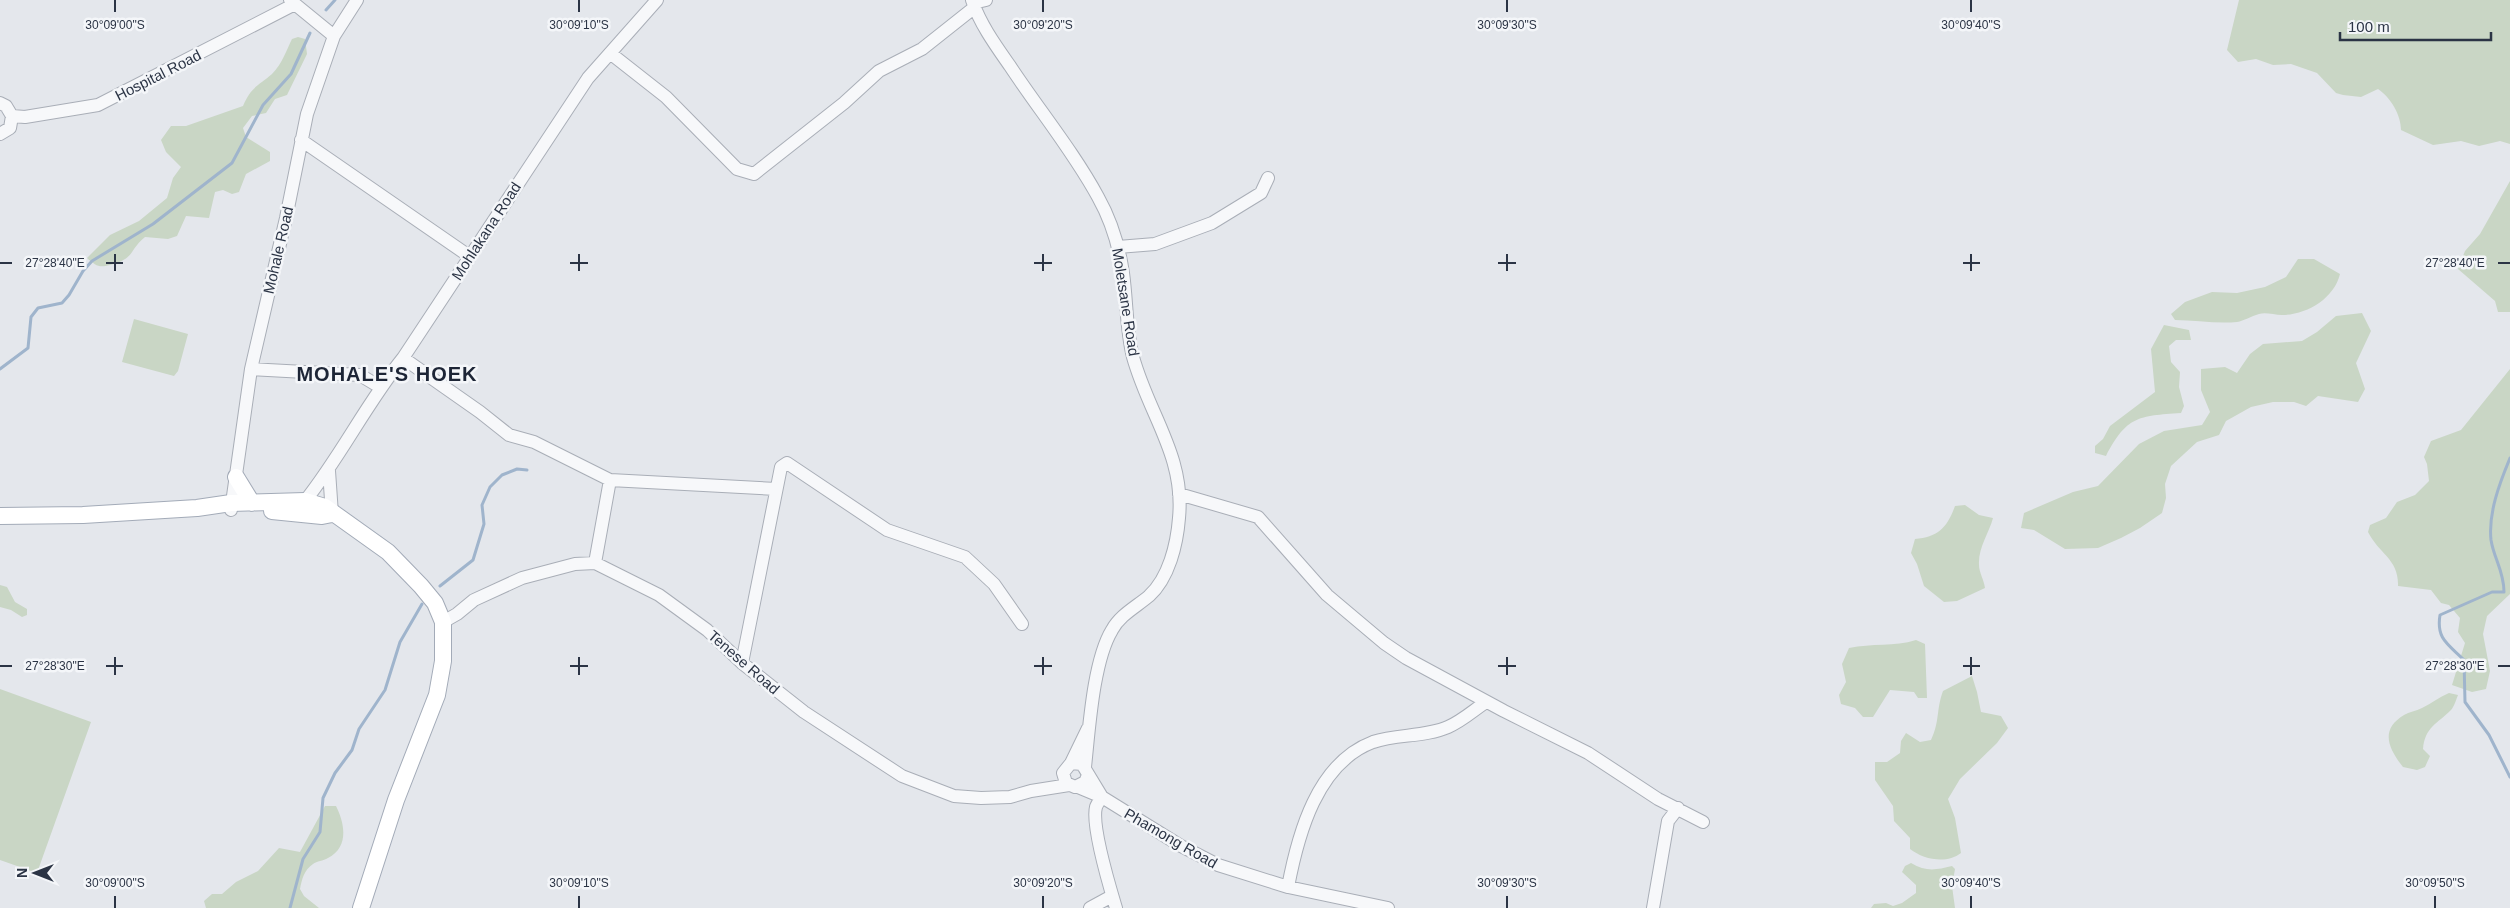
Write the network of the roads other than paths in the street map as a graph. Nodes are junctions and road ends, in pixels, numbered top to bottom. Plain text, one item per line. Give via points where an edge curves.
1 (357, 0) edge
2 (657, 0) edge
3 (293, 2) edge
4 (976, 2) edge
5 (334, 36) junction
6 (610, 53) junction
7 (0, 103) edge
8 (12, 116) junction
9 (0, 134) edge
10 (301, 140) junction
11 (1268, 178) dead end
12 (1118, 247) junction
13 (469, 256) junction
14 (403, 358) junction
15 (251, 369) junction
16 (380, 386) junction
17 (329, 471) junction
18 (236, 477) junction
19 (610, 480) junction
20 (776, 489) junction
21 (1179, 494) junction
22 (252, 503) junction
23 (231, 507) junction
24 (303, 508) junction
25 (332, 514) junction
26 (0, 516) edge
27 (595, 563) junction
28 (443, 622) junction
29 (1022, 624) dead end
30 (742, 663) junction
31 (1486, 702) junction
32 (1088, 728) junction
33 (1067, 768) junction
34 (1087, 771) junction
35 (1074, 786) junction
36 (1047, 788) junction
37 (1102, 797) junction
38 (1678, 808) junction
39 (1703, 822) dead end
40 (1288, 887) junction
41 (1114, 902) edge
42 (1369, 906) edge
43 (361, 908) edge
44 (1090, 908) edge
45 (1388, 908) edge
46 (1653, 908) edge

1 - 5 street, Mohale Road
2 - 6 street, Mohlakana Road
3 - 5 street
3 - 8 street, Hospital Road via 98,105
4 - 6 street via 922,50 879,70 844,104 754,174 737,169 666,97
4 - 12 street, Moletsane Road via 994,44 1098,196
5 - 10 street, Mohale Road
6 - 13 street, Mohlakana Road via 588,78
7 - 8 street
8 - 9 street via 10,128
10 - 13 street
10 - 15 street, Mohale Road
11 - 12 street via 1261,192 1212,223 1155,244
12 - 21 street, Moletsane Road via 1133,356 1149,405 1170,446
13 - 14 street, Mohlakana Road
14 - 16 street, Mohlakana Road
14 - 19 street via 509,435 534,442
15 - 16 street via 360,375
15 - 18 street, Mohale Road
16 - 17 street, Mohlakana Road
17 - 24 street, Mohlakana Road
17 - 25 street
18 - 22 main road
18 - 23 street, Mohale Road
19 - 20 street
19 - 27 street
20 - 29 street via 781,467 787,463 887,530 966,557 994,584
20 - 30 street
21 - 31 street via 1258,517 1327,595 1384,643
21 - 32 street, Moletsane Road via 1177,540 1170,562 1151,594 1123,616 1111,631 1097,678
22 - 23 main road
22 - 24 main road
23 - 24 main road via 259,510
23 - 26 main road
24 - 25 main road via 325,507
25 - 28 main road via 388,552 435,603
27 - 28 street via 576,564 522,578 474,600
27 - 30 street, Tenese Road via 659,595 707,630
28 - 43 main road via 443,661 437,694 396,800
30 - 36 street, Tenese Road via 849,743 902,776 927,787 954,796 981,798 1010,797
31 - 38 street via 1588,753 1658,799
31 - 40 street via 1447,728 1375,742 1358,749 1344,761 1326,779 1305,822
32 - 33 street, Moletsane Road
32 - 34 street, Moletsane Road
33 - 34 street via 1079,763
33 - 35 street via 1064,780
33 - 36 street
34 - 35 street via 1085,782
34 - 37 street, Phamong Road
35 - 36 street, Tenese Road
35 - 37 street, Phamong Road
37 - 40 street, Phamong Road via 1218,866
37 - 41 street via 1096,808 1096,821
38 - 39 street
38 - 46 street via 1668,822
40 - 42 street, Phamong Road
41 - 44 street
42 - 45 street, Phamong Road

